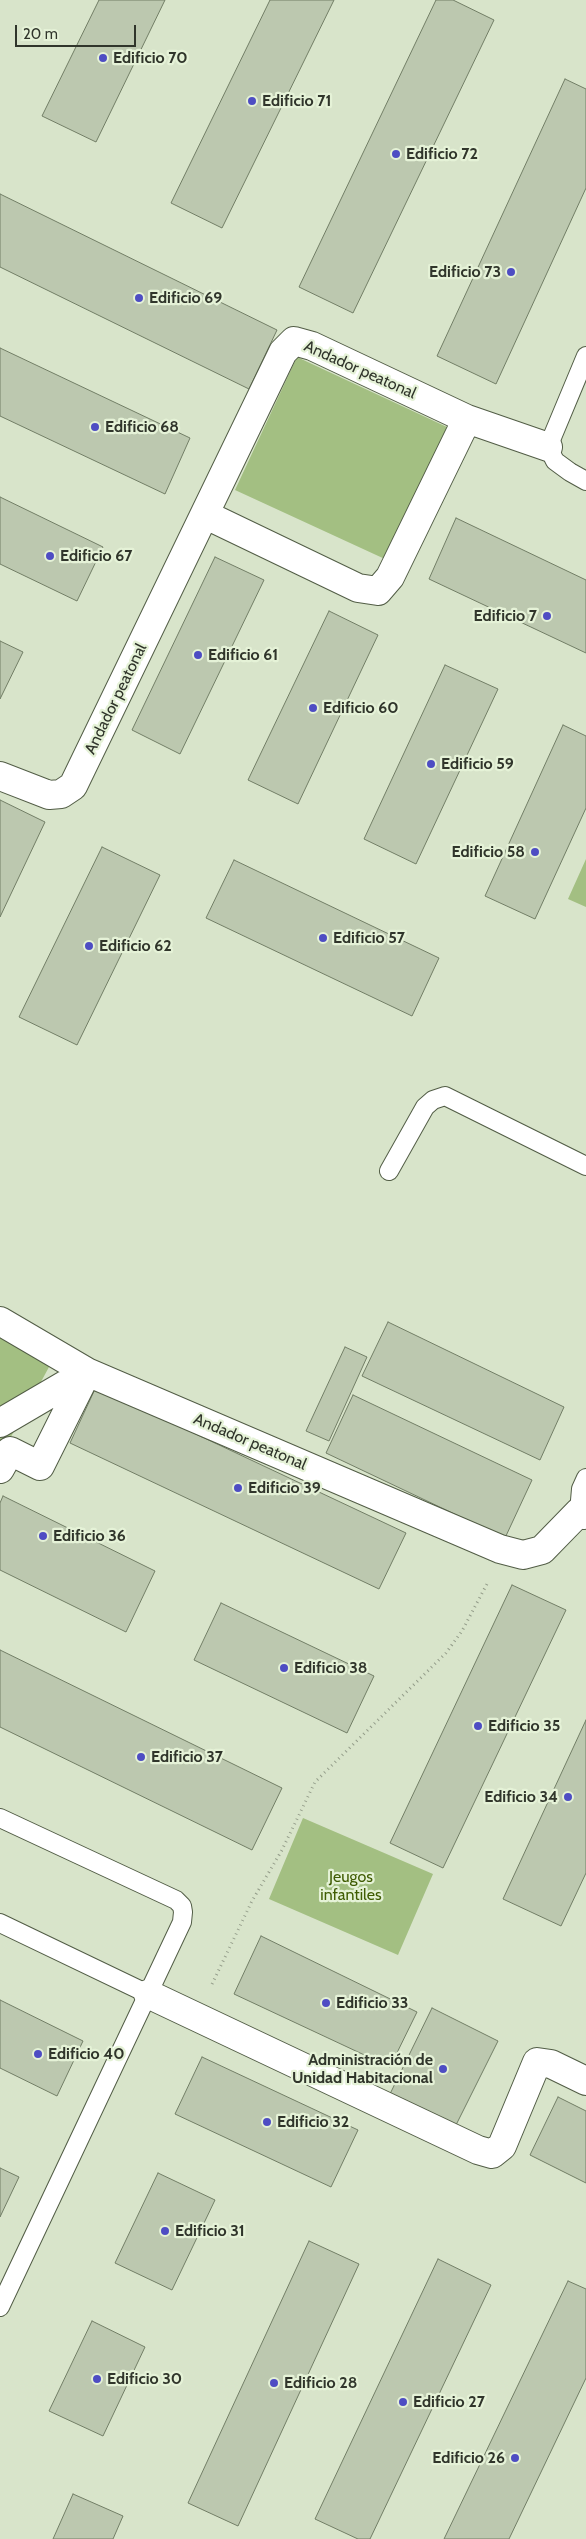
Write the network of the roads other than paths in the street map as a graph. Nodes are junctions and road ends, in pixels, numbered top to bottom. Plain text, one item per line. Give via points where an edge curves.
1 (586, 358) edge
2 (467, 419) junction
3 (548, 448) junction
4 (586, 481) edge
5 (206, 515) junction
6 (0, 776) edge
7 (586, 1166) edge
8 (389, 1171) dead end
9 (0, 1321) edge
10 (87, 1372) junction
11 (0, 1423) edge
12 (0, 1469) edge
13 (586, 1478) edge
14 (582, 1518) edge
15 (0, 1818) edge
16 (0, 1923) edge
17 (148, 1994) junction
18 (586, 2081) edge
19 (0, 2307) edge

1 - 3 lane
2 - 3 street, Andador peatonal
2 - 5 street via 390,577 378,590 358,588
2 - 5 street, Andador peatonal via 312,346 294,341 283,352
3 - 4 lane via 555,461
5 - 6 street, Andador peatonal via 74,786 61,794 49,795
7 - 8 lane via 445,1096 425,1108
9 - 10 street, Andador peatonal
10 - 11 street
10 - 12 street via 40,1466 10,1451
10 - 14 street, Andador peatonal via 500,1549 524,1555 542,1550
13 - 14 lane via 581,1489
15 - 17 lane via 176,1900 182,1906 182,1922
16 - 17 lane
17 - 18 street via 492,2154 502,2146 537,2062 551,2064
17 - 19 lane

